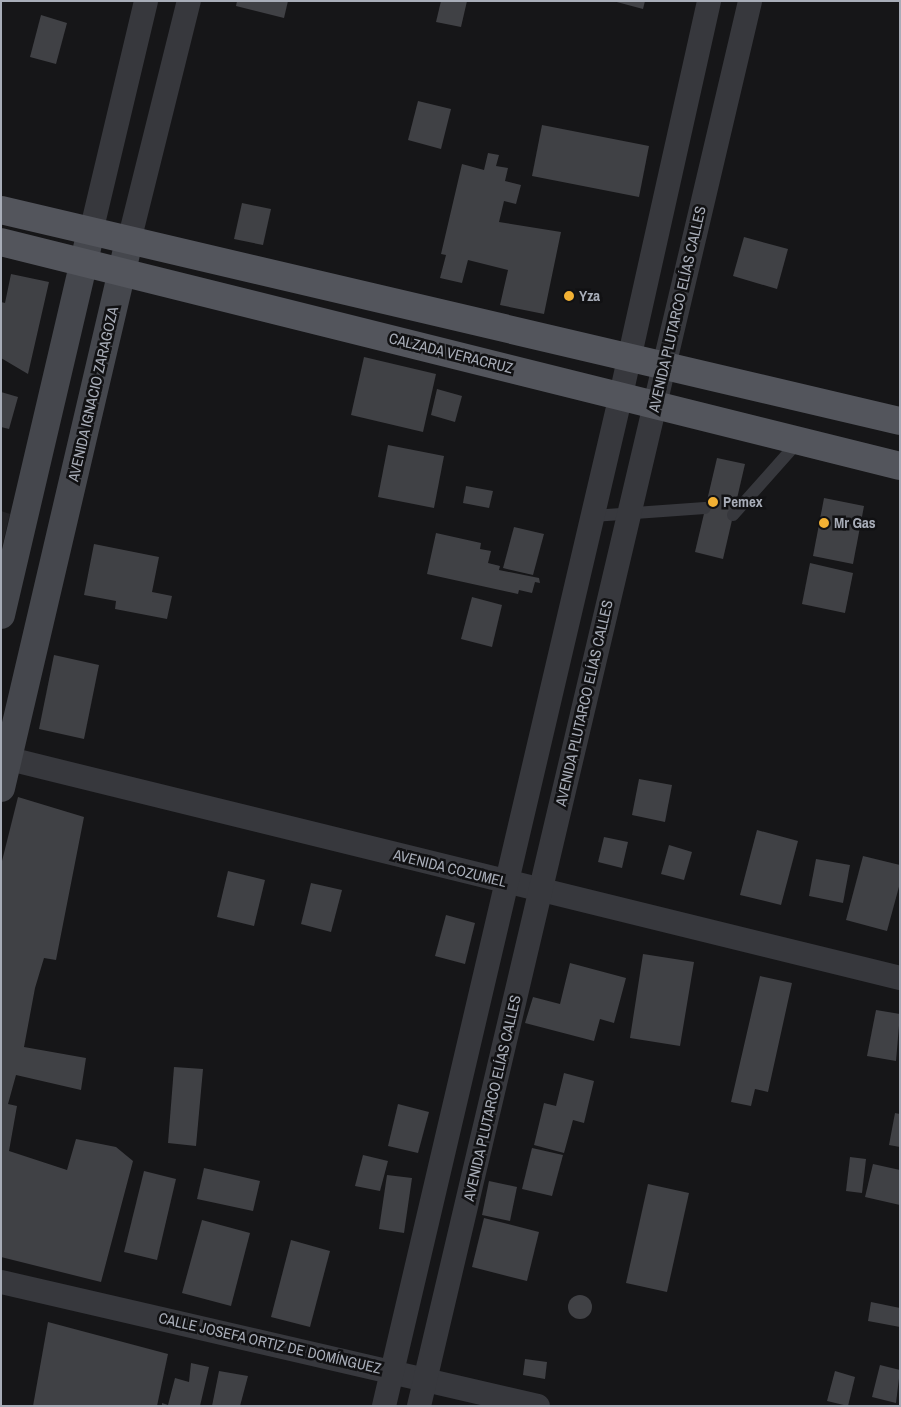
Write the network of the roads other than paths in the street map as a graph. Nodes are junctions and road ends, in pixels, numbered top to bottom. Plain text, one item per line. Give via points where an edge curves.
1 (146, 1) edge
2 (189, 1) edge
3 (709, 1) edge
4 (750, 1) edge
5 (1, 210) edge
6 (90, 232) junction
7 (129, 241) junction
8 (1, 242) edge
9 (84, 262) junction
10 (122, 272) junction
11 (629, 357) junction
12 (663, 366) junction
13 (621, 396) junction
14 (654, 404) junction
15 (900, 422) edge
16 (800, 441) junction
17 (900, 466) edge
18 (705, 508) dead end
19 (629, 512) junction
20 (593, 516) junction
21 (733, 516) dead end
22 (1, 615) edge
23 (5, 758) edge
24 (1, 788) edge
25 (507, 881) junction
26 (540, 890) junction
27 (900, 978) edge
28 (1, 1282) edge
29 (392, 1371) junction
30 (426, 1379) junction
31 (384, 1406) edge
32 (419, 1406) edge
33 (538, 1406) edge

1 - 6 street
2 - 7 street, AVENIDA IGNACIO ZARAGOZA
3 - 11 street
4 - 12 street, AVENIDA PLUTARCO ELÍAS CALLES
5 - 6 main road
6 - 7 main road
6 - 9 street
7 - 10 street, AVENIDA IGNACIO ZARAGOZA
7 - 11 main road
8 - 9 main road, CALZADA VERACRUZ
9 - 10 main road, CALZADA VERACRUZ
9 - 22 street
10 - 13 main road, CALZADA VERACRUZ
10 - 23 street, AVENIDA IGNACIO ZARAGOZA
11 - 12 main road
11 - 13 street
12 - 14 street, AVENIDA PLUTARCO ELÍAS CALLES
12 - 15 main road
13 - 14 main road, CALZADA VERACRUZ
13 - 20 street
14 - 16 main road, CALZADA VERACRUZ
14 - 19 street, AVENIDA PLUTARCO ELÍAS CALLES
16 - 17 main road, CALZADA VERACRUZ
16 - 21 lane
18 - 19 lane
19 - 20 lane
19 - 26 street, AVENIDA PLUTARCO ELÍAS CALLES
20 - 25 street
23 - 24 street, AVENIDA IGNACIO ZARAGOZA
23 - 25 street, AVENIDA COZUMEL
25 - 26 street, AVENIDA COZUMEL
25 - 29 street
26 - 27 street, AVENIDA COZUMEL
26 - 30 street, AVENIDA PLUTARCO ELÍAS CALLES
28 - 29 street, CALLE JOSEFA ORTIZ DE DOMÍNGUEZ
29 - 30 street, CALLE JOSEFA ORTIZ DE DOMÍNGUEZ
29 - 31 street
30 - 32 street, AVENIDA PLUTARCO ELÍAS CALLES
30 - 33 street, CALLE JOSEFA ORTIZ DE DOMÍNGUEZ

